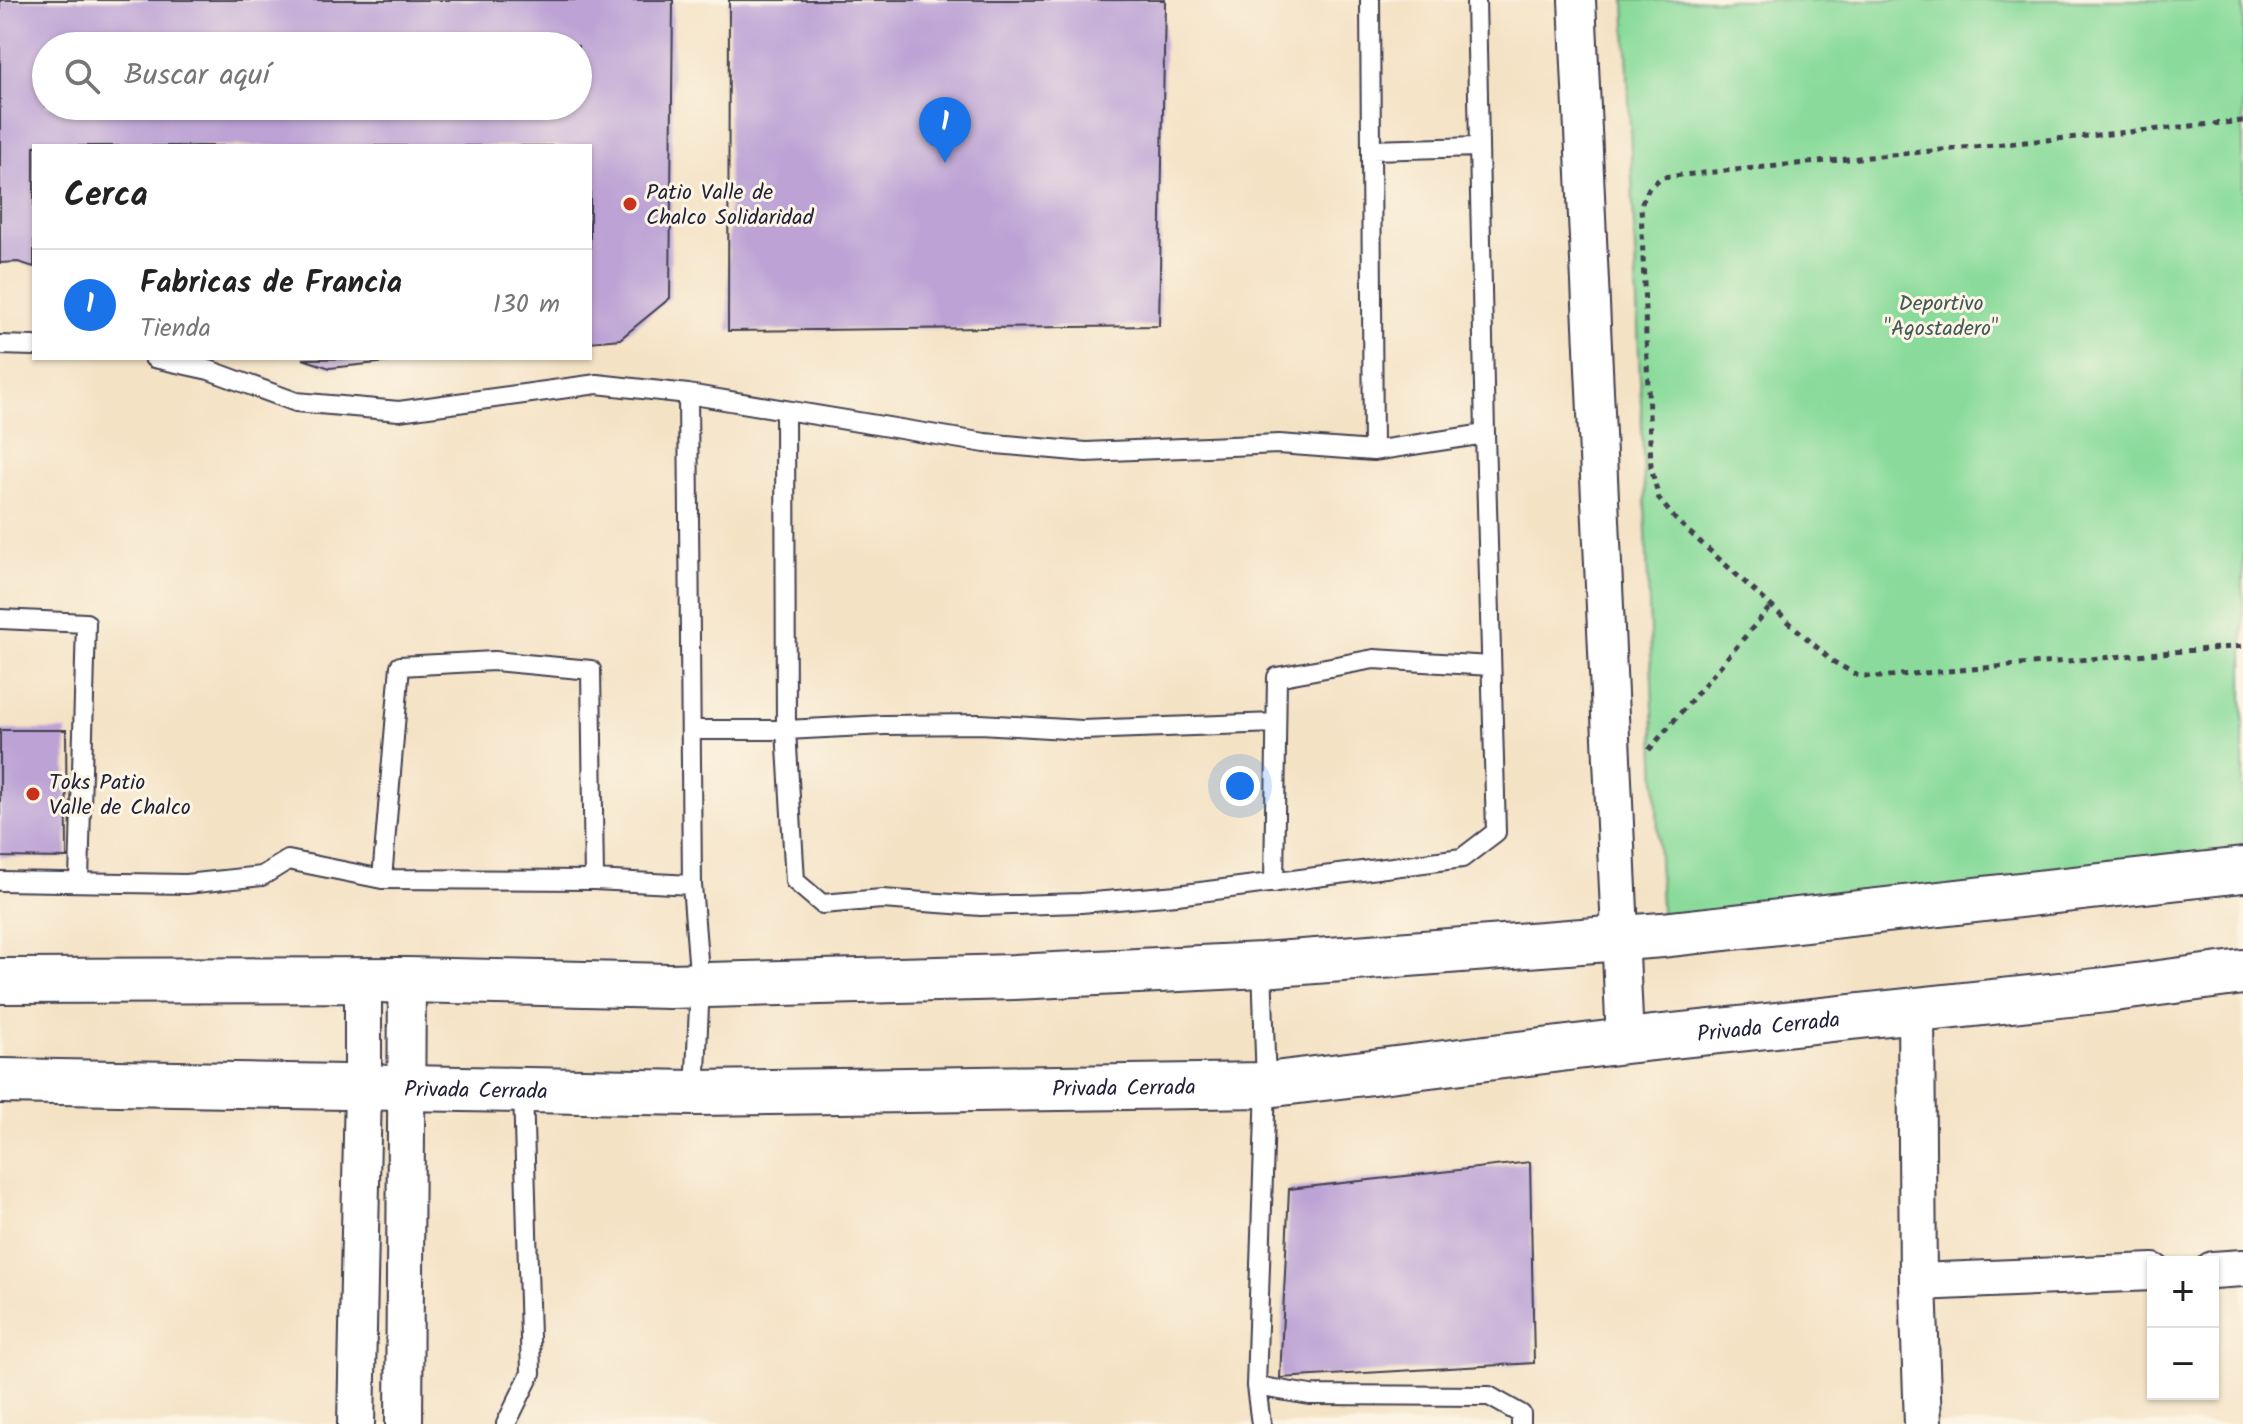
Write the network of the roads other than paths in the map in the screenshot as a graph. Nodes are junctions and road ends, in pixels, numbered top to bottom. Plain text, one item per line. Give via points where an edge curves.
1 (1370, 0) edge
2 (1476, 0) edge
3 (1577, 0) edge
4 (1478, 147) junction
5 (1371, 150) junction
6 (0, 345) edge
7 (32, 346) edge
8 (163, 360) edge
9 (688, 394) junction
10 (785, 410) junction
11 (1485, 434) junction
12 (1373, 451) junction
13 (0, 619) edge
14 (1491, 666) junction
15 (1276, 723) junction
16 (692, 730) junction
17 (786, 730) junction
18 (2243, 870) edge
19 (382, 879) junction
20 (594, 880) junction
21 (0, 881) edge
22 (79, 881) junction
23 (1274, 883) junction
24 (692, 885) junction
25 (1619, 938) junction
26 (1262, 965) junction
27 (2243, 972) edge
28 (407, 980) junction
29 (0, 981) edge
30 (363, 981) junction
31 (700, 985) junction
32 (1916, 1010) junction
33 (1625, 1041) junction
34 (0, 1081) edge
35 (1266, 1085) junction
36 (384, 1088) junction
37 (523, 1090) junction
38 (695, 1093) junction
39 (2243, 1268) edge
40 (2219, 1270) edge
41 (2147, 1272) edge
42 (1918, 1282) junction
43 (1256, 1386) junction
44 (356, 1424) edge
45 (404, 1424) edge
46 (506, 1424) edge
47 (1261, 1424) edge
48 (1521, 1424) edge
49 (1923, 1424) edge

1 - 5 lane
2 - 4 lane
3 - 25 street
4 - 5 lane
4 - 11 lane
5 - 12 lane
6 - 7 lane
8 - 9 lane via 209,370 296,402 399,411 597,384
9 - 10 lane
9 - 16 lane
10 - 12 lane via 985,443 1086,452 1279,444
10 - 17 lane
11 - 12 lane
11 - 14 lane
13 - 22 lane via 86,623
14 - 15 lane via 1374,659 1277,677
14 - 23 lane via 1496,832 1462,858
15 - 17 lane via 1082,730 980,724
15 - 23 lane
16 - 17 lane
16 - 24 lane
17 - 23 lane via 795,881 822,904 882,899 981,906 1081,903
18 - 25 street
19 - 20 lane
19 - 20 lane via 400,666 494,661 591,670
19 - 22 lane via 288,860 262,876 186,884
20 - 24 lane
21 - 22 lane
24 - 31 lane
25 - 26 street
25 - 33 street
26 - 31 street
26 - 35 lane
27 - 32 street, Privada Cerrada
28 - 30 street
28 - 31 street
28 - 36 street
29 - 30 street
30 - 36 street
31 - 38 lane
32 - 33 street, Privada Cerrada
32 - 42 street
33 - 35 street, Privada Cerrada
34 - 36 street, Privada Cerrada
35 - 38 street, Privada Cerrada
35 - 43 lane
36 - 37 street, Privada Cerrada
36 - 44 street
36 - 45 street
37 - 38 street, Privada Cerrada
37 - 46 lane via 531,1373
39 - 40 street
41 - 42 street
42 - 49 street
43 - 47 lane
43 - 48 lane via 1310,1395 1489,1396 1521,1414

